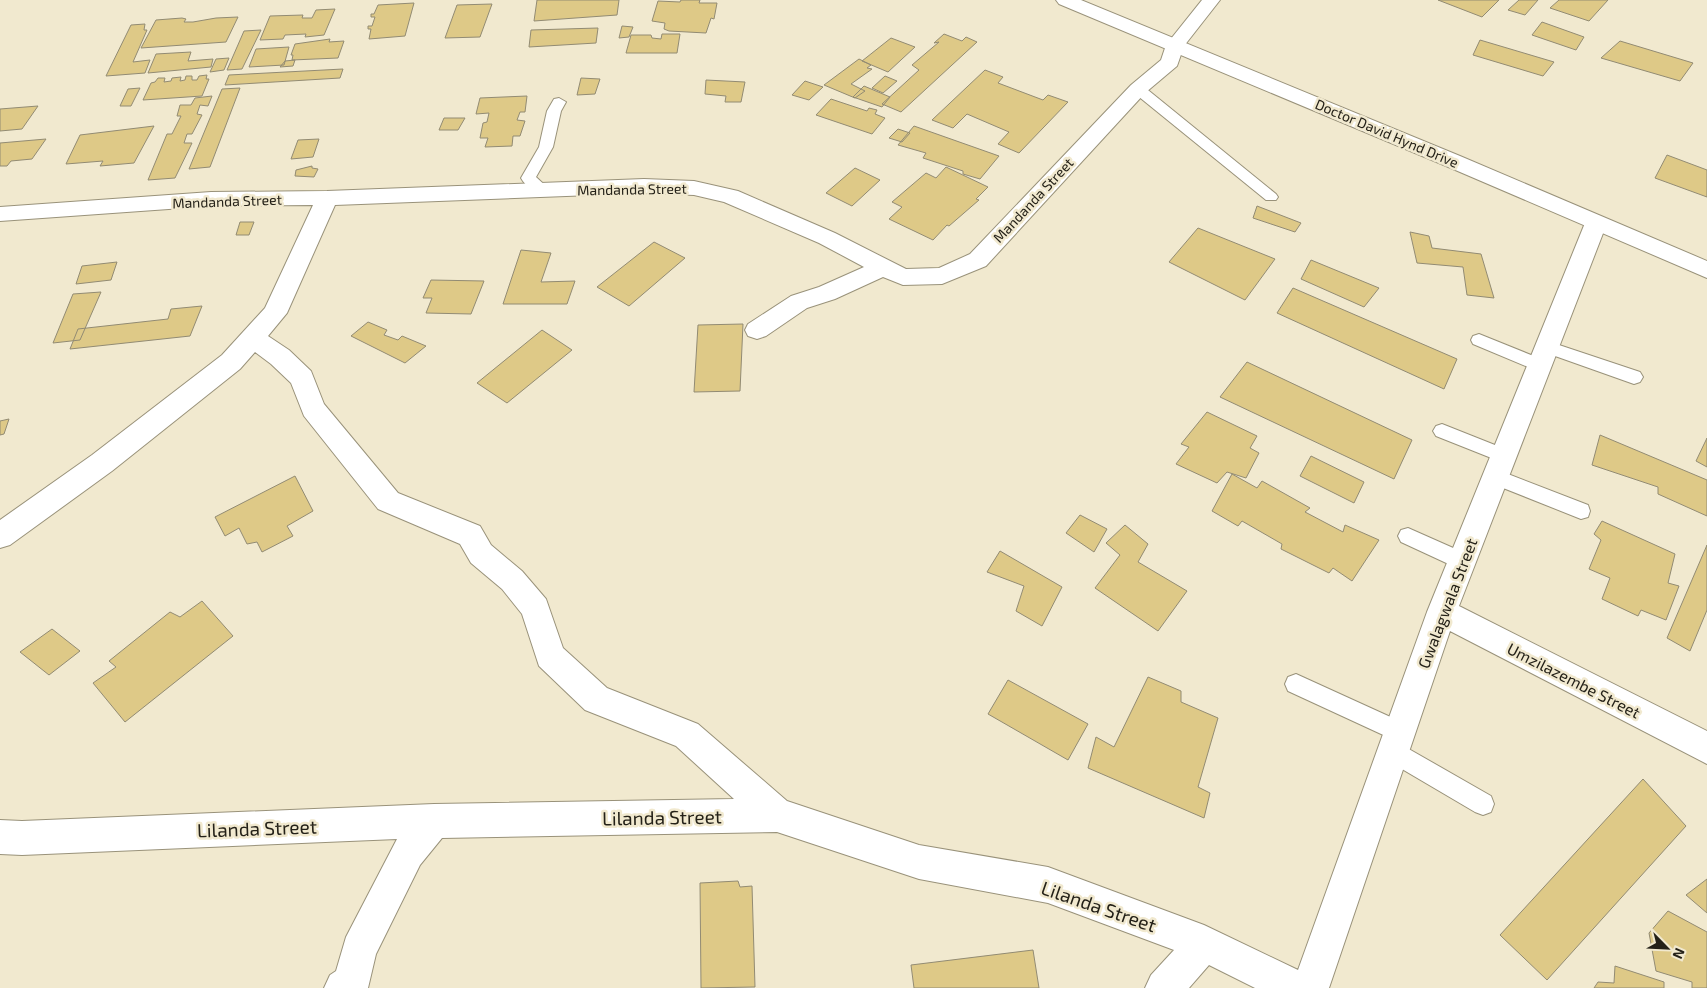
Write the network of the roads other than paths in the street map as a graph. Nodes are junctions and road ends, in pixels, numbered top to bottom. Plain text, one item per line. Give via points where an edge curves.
1 (1065, 0) edge
2 (1211, 0) edge
3 (1175, 45) junction
4 (1138, 89) junction
5 (559, 102) dead end
6 (543, 190) junction
7 (1271, 196) dead end
8 (327, 198) junction
9 (0, 214) edge
10 (1596, 223) junction
11 (884, 267) junction
12 (1707, 270) edge
13 (757, 330) dead end
14 (253, 338) junction
15 (1479, 340) dead end
16 (1543, 356) junction
17 (1634, 377) dead end
18 (1442, 430) dead end
19 (1500, 466) junction
20 (1581, 511) dead end
21 (0, 536) edge
22 (1408, 536) dead end
23 (1462, 561) junction
24 (1442, 612) junction
25 (1296, 684) dead end
26 (1705, 740) edge
27 (1396, 742) junction
28 (1483, 804) dead end
29 (777, 815) junction
30 (434, 821) junction
31 (0, 837) edge
32 (1204, 943) junction
33 (343, 988) edge
34 (1164, 988) edge
35 (1294, 988) edge
36 (1310, 988) edge

1 - 3 street, Doctor David Hynd Drive
2 - 3 street, Mandanda Street
3 - 4 street, Mandanda Street via 1170,62
3 - 10 street, Doctor David Hynd Drive
4 - 7 lane
4 - 11 street, Mandanda Street via 978,260 942,276 904,277
5 - 6 lane via 546,147 528,178
6 - 8 street, Mandanda Street
6 - 11 street, Mandanda Street via 644,186 694,188 719,193 827,238
8 - 9 street, Mandanda Street via 211,200
8 - 14 street via 275,313
10 - 12 street, Doctor David Hynd Drive
10 - 16 street, Gwalagwala Street
11 - 13 street via 799,302
14 - 21 street via 231,362 102,463
14 - 29 street via 302,378 314,409 388,501 470,536 481,554 512,580 535,608 550,656 596,699 687,735
15 - 16 lane
16 - 17 lane
16 - 19 street, Gwalagwala Street
18 - 19 lane
19 - 20 lane
19 - 23 street, Gwalagwala Street
22 - 23 lane
23 - 24 street, Gwalagwala Street
24 - 26 street, Umzilazembe Street
24 - 27 street, Gwalagwala Street
25 - 27 lane
27 - 28 lane
27 - 36 street, Gwalagwala Street
29 - 30 street, Lilanda Street
29 - 32 street, Lilanda Street via 919,862 1048,885
30 - 31 street, Lilanda Street
30 - 33 street via 408,853 359,950 352,983
32 - 34 street
32 - 35 street, Lilanda Street

